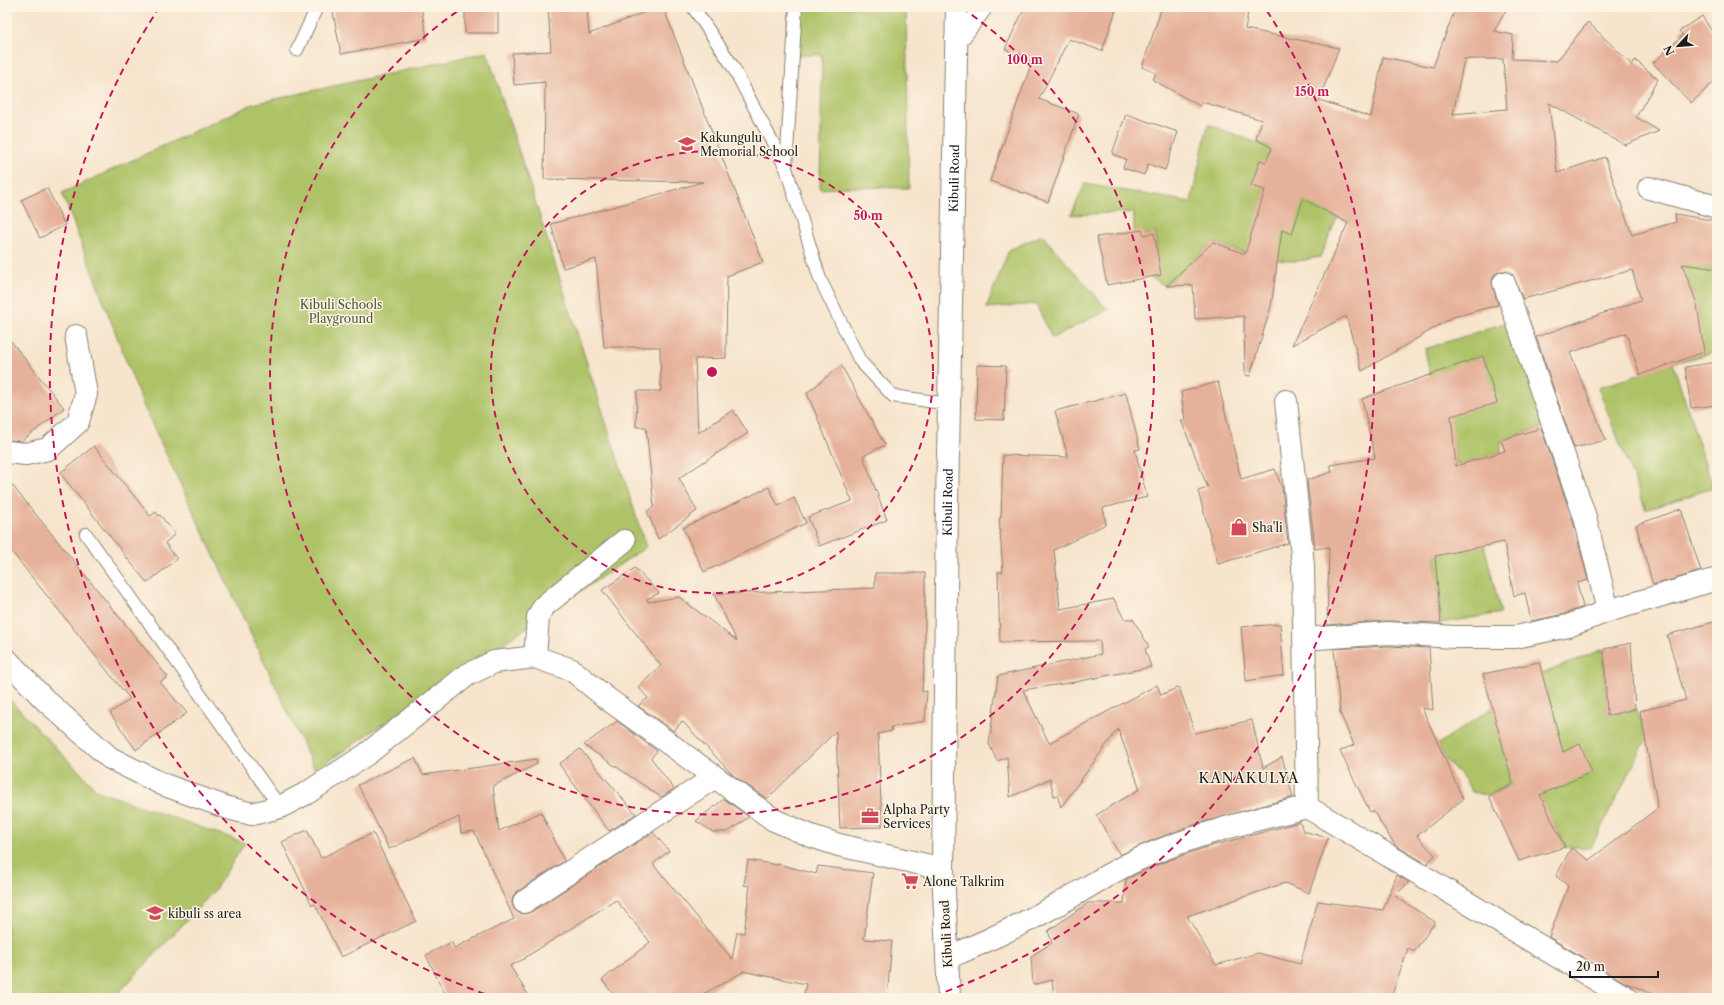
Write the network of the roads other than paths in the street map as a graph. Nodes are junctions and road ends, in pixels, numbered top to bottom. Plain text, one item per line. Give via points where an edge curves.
1 (317, 7) edge
2 (693, 7) edge
3 (796, 7) edge
4 (957, 7) edge
5 (981, 7) edge
6 (956, 40) junction
7 (298, 50) dead end
8 (786, 168) junction
9 (1649, 188) dead end
10 (1717, 207) edge
11 (1504, 283) dead end
12 (76, 336) dead end
13 (1286, 401) dead end
14 (949, 404) junction
15 (7, 452) edge
16 (86, 534) dead end
17 (624, 541) dead end
18 (1717, 579) edge
19 (1608, 611) junction
20 (1304, 639) junction
21 (535, 657) junction
22 (7, 660) edge
23 (715, 777) junction
24 (280, 807) junction
25 (1307, 807) junction
26 (943, 869) junction
27 (524, 902) dead end
28 (947, 958) junction
29 (949, 998) edge
30 (1627, 998) edge

1 - 7 lane
2 - 8 lane via 732,65
3 - 8 lane
4 - 6 street, Kibuli Road
5 - 6 street
6 - 14 street, Kibuli Road
8 - 14 lane via 820,279 860,361 893,396
9 - 10 street
11 - 19 street via 1585,516
12 - 15 street via 86,394 78,422 48,449 26,454
13 - 20 street via 1303,565
14 - 26 street, Kibuli Road
16 - 24 lane
17 - 21 street via 544,606 538,617
18 - 19 street
19 - 20 street via 1568,626 1516,637 1388,633
20 - 25 street
21 - 23 street via 572,670
21 - 24 street via 494,662 467,675 367,754 307,793
22 - 24 street via 44,698 110,758 162,784 228,808 252,814
23 - 26 street via 774,820 810,836
23 - 27 street
25 - 28 street via 1198,835 1138,859 1056,906 1000,935
25 - 30 street
26 - 28 street, Kibuli Road
28 - 29 street, Kibuli Road

